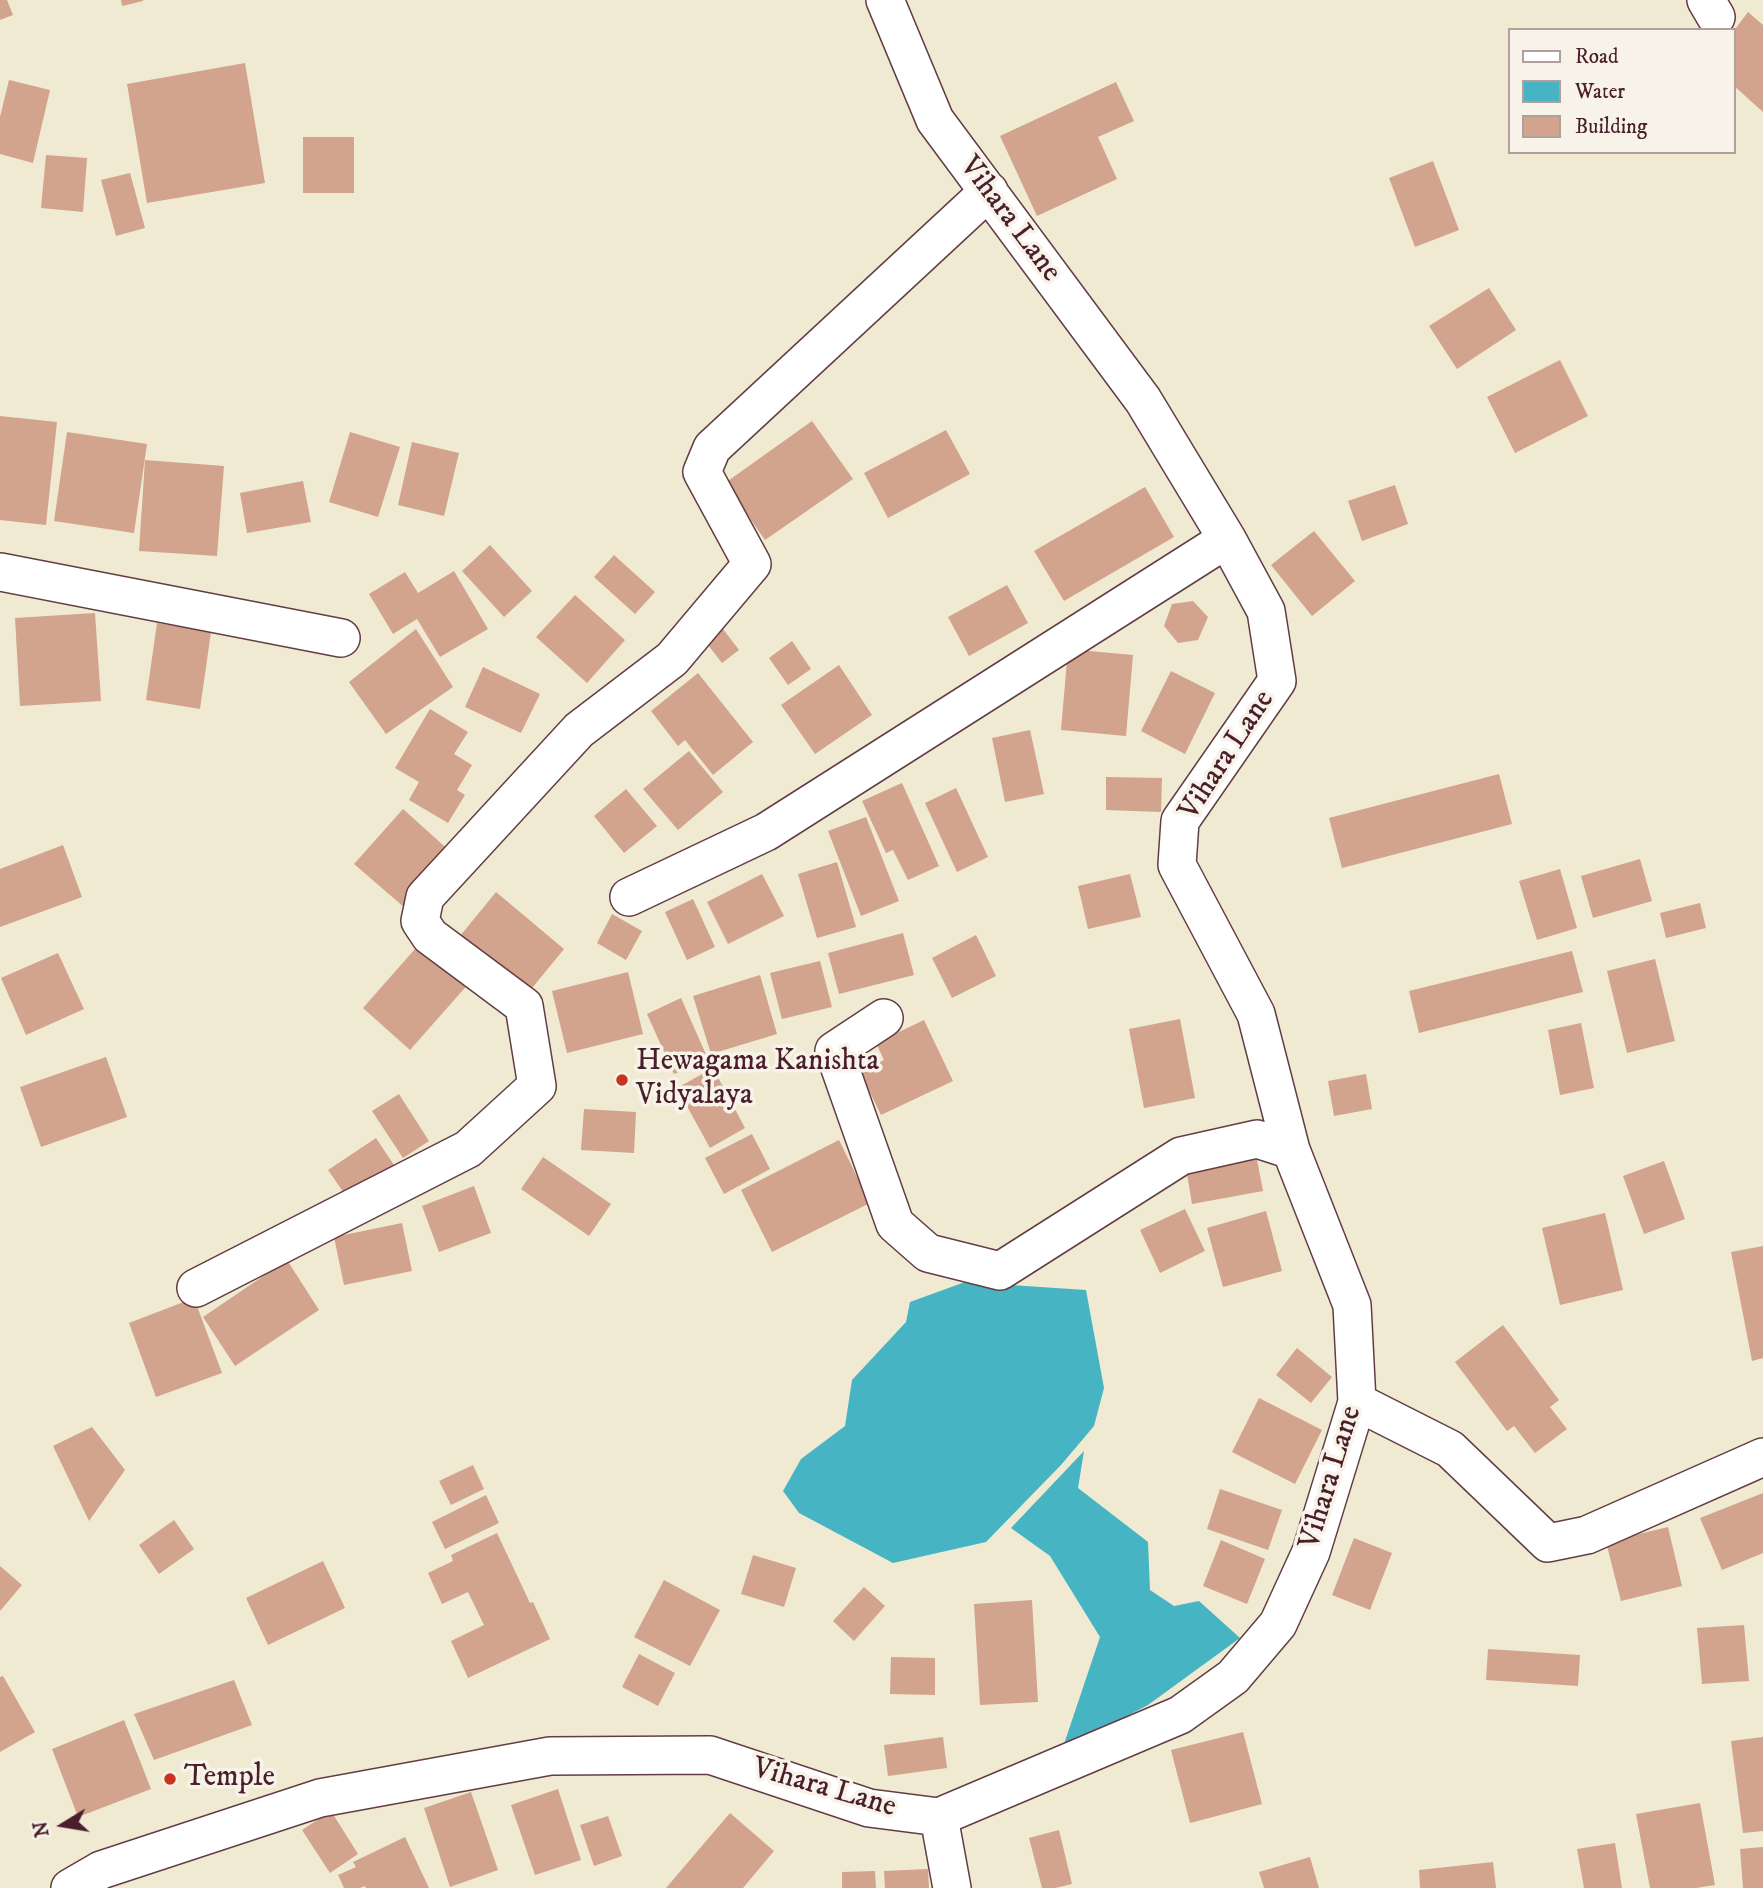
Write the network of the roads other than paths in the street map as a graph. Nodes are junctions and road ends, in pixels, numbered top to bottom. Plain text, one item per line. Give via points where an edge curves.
1 (885, 0) edge
2 (989, 191) junction
3 (1227, 539) junction
4 (0, 572) edge
5 (341, 638) dead end
6 (629, 897) dead end
7 (884, 1018) dead end
8 (1291, 1150) junction
9 (196, 1288) dead end
10 (1357, 1402) junction
11 (1763, 1457) edge
12 (939, 1817) junction
13 (70, 1888) edge
14 (952, 1888) edge

1 - 2 street, Vihara Lane via 935,120
2 - 3 street, Vihara Lane via 1143,400
2 - 9 street via 712,448 702,472 752,564 673,659 579,730 425,897 420,922 430,936 524,1006 537,1086 468,1149
3 - 6 street via 766,832
3 - 8 street, Vihara Lane via 1266,611 1277,681 1180,821 1177,865 1256,1014
4 - 5 street
7 - 8 street via 834,1051 895,1224 928,1253 1000,1271 1181,1156 1257,1139
8 - 10 street, Vihara Lane via 1352,1305
10 - 11 street via 1450,1449 1548,1543 1587,1535
10 - 12 street, Vihara Lane via 1306,1564 1278,1625 1233,1677 1180,1715
12 - 13 street, Vihara Lane via 869,1808 710,1755 550,1756 320,1798 101,1870
12 - 14 street

